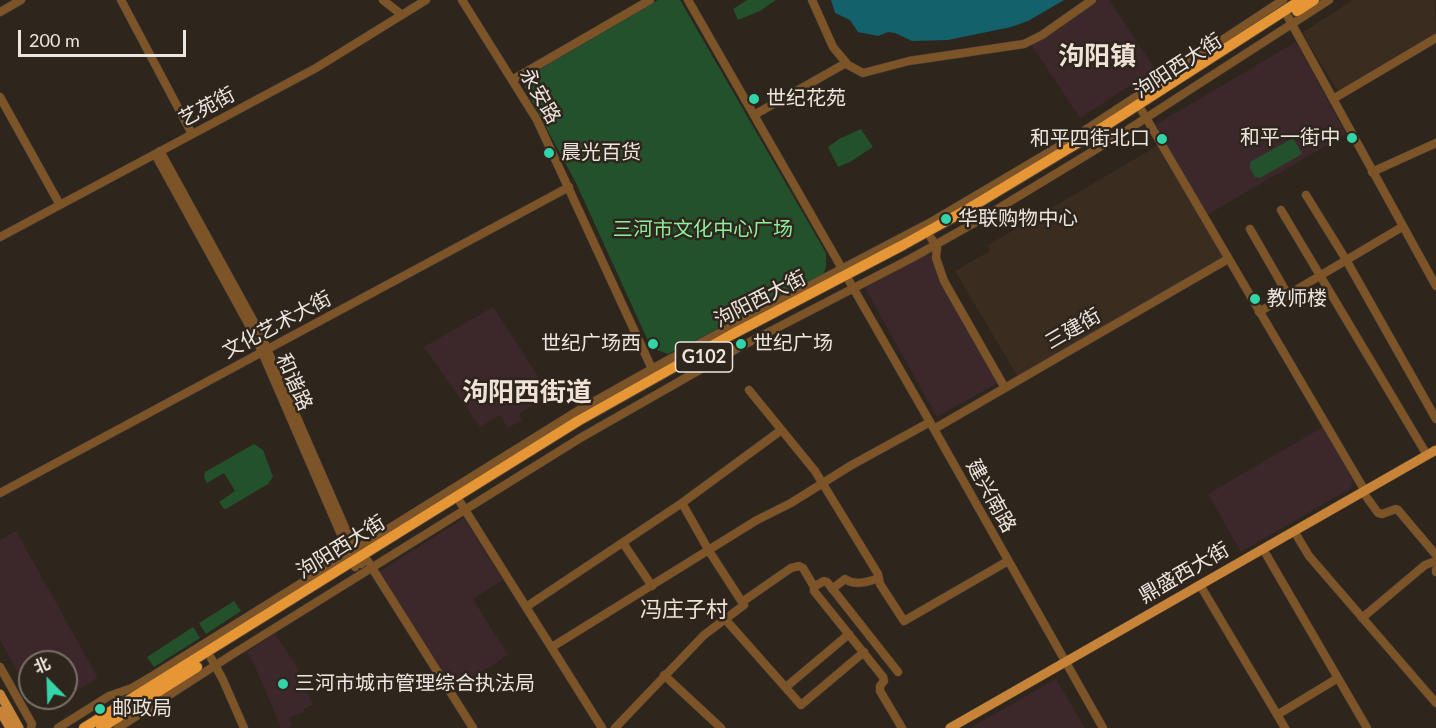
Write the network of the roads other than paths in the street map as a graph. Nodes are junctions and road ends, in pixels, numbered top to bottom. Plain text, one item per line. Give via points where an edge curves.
1 (21, 0) edge
2 (121, 0) edge
3 (383, 0) edge
4 (426, 0) edge
5 (462, 0) edge
6 (650, 0) edge
7 (688, 0) edge
8 (812, 0) edge
9 (1092, 0) edge
10 (1283, 0) edge
11 (1301, 0) edge
12 (1314, 0) edge
13 (1329, 0) edge
14 (0, 12) edge
15 (402, 15) junction
16 (1290, 20) junction
17 (1436, 38) edge
18 (846, 63) junction
19 (512, 80) junction
20 (0, 97) edge
21 (1333, 99) junction
22 (754, 115) junction
23 (1144, 115) junction
24 (192, 134) junction
25 (1436, 143) edge
26 (157, 152) junction
27 (1372, 172) junction
28 (569, 187) junction
29 (1306, 195) dead end
30 (60, 205) junction
31 (1281, 210) dead end
32 (1402, 227) junction
33 (1250, 229) dead end
34 (0, 237) edge
35 (933, 241) junction
36 (1228, 259) junction
37 (1346, 260) junction
38 (1320, 276) junction
39 (848, 278) junction
40 (1436, 286) edge
41 (1288, 295) junction
42 (1259, 312) junction
43 (264, 350) junction
44 (654, 372) junction
45 (1005, 388) junction
46 (749, 390) dead end
47 (1436, 418) edge
48 (932, 425) junction
49 (780, 431) junction
50 (1432, 452) edge
51 (823, 483) junction
52 (1364, 491) junction
53 (0, 493) edge
54 (682, 503) junction
55 (462, 506) junction
56 (1294, 531) junction
57 (623, 543) junction
58 (1263, 549) junction
59 (709, 551) junction
60 (1436, 555) edge
61 (359, 560) junction
62 (1008, 561) junction
63 (1436, 561) edge
64 (879, 578) junction
65 (1200, 585) junction
66 (652, 586) junction
67 (814, 586) junction
68 (832, 589) junction
69 (742, 602) junction
70 (526, 607) junction
71 (1362, 618) junction
72 (725, 619) junction
73 (849, 634) junction
74 (552, 647) junction
75 (864, 652) junction
76 (213, 662) junction
77 (1065, 662) junction
78 (0, 667) edge
79 (898, 672) dead end
80 (664, 675) junction
81 (1338, 678) junction
82 (786, 687) junction
83 (0, 694) edge
84 (1436, 703) edge
85 (0, 711) edge
86 (1277, 715) junction
87 (10, 728) edge
88 (19, 728) edge
89 (32, 728) edge
90 (58, 728) edge
91 (84, 728) edge
92 (101, 728) edge
93 (118, 728) edge
94 (244, 728) edge
95 (473, 728) edge
96 (602, 728) edge
97 (615, 728) edge
98 (721, 728) edge
99 (902, 728) edge
100 (950, 728) edge
101 (1103, 728) edge
102 (1285, 728) edge
103 (1367, 728) edge

1 - 14 street
2 - 24 street
3 - 15 street
4 - 15 street, 艺苑街
5 - 19 street, 永安路
6 - 19 street
7 - 22 street, 建兴南路
8 - 18 street via 833,47
9 - 18 street via 1024,44 869,72 859,72
10 - 39 street via 1073,138 931,222
11 - 39 highway, 泃阳西大街 / G102 via 1037,168
12 - 16 highway, 泃阳西大街 / G102
13 - 16 street
15 - 24 street, 艺苑街 via 315,68
16 - 21 street
16 - 23 highway, 泃阳西大街 / G102
17 - 21 street
18 - 22 street
19 - 28 street, 永安路 via 537,120
20 - 30 street
21 - 27 street
22 - 39 street, 建兴南路
23 - 35 highway, 泃阳西大街 / G102
23 - 36 street
24 - 26 street, 艺苑街
25 - 27 street
26 - 30 street, 艺苑街
26 - 43 street, 和谐路
27 - 32 street
28 - 43 street, 文化艺术大街
28 - 44 street, 永安路
29 - 37 street
30 - 34 street, 艺苑街
31 - 38 street
32 - 37 street
32 - 40 street
33 - 41 street
35 - 39 highway, 泃阳西大街 / G102
35 - 45 street via 944,281
36 - 42 street
36 - 45 street, 三建街
37 - 38 street
37 - 47 street
38 - 41 street
38 - 50 street
39 - 44 highway, 泃阳西大街 / G102
39 - 48 street, 建兴南路
39 - 55 highway, 泃阳西大街 / G102 via 581,427
41 - 42 street
42 - 52 street
43 - 53 street, 文化艺术大街
43 - 61 street, 和谐路
44 - 61 highway, 泃阳西大街 / G102
45 - 48 street, 三建街
46 - 49 street
48 - 51 street, 三建街 via 850,465
48 - 62 street, 建兴南路
49 - 51 street
49 - 54 street
50 - 52 main road, 鼎盛西大街
51 - 59 street, 三建街
51 - 64 street
52 - 56 main road, 鼎盛西大街
52 - 60 street via 1378,513 1398,510
54 - 57 street
54 - 59 street
55 - 61 highway, 泃阳西大街 / G102
55 - 70 street
56 - 58 main road, 鼎盛西大街
56 - 71 street via 1309,556
57 - 66 street
57 - 70 street
58 - 65 main road, 鼎盛西大街
58 - 81 street
59 - 66 street, 三建街
59 - 69 street
61 - 76 highway, 泃阳西大街 / G102
61 - 76 street
61 - 90 street via 132,688 109,696
61 - 91 highway, 泃阳西大街 / G102
61 - 95 street, 和谐路
62 - 64 street via 904,621
62 - 77 street, 建兴南路
63 - 71 street via 1425,565
64 - 68 street via 854,583 845,579
65 - 77 main road, 鼎盛西大街
65 - 86 street
66 - 74 street, 三建街
67 - 68 street via 826,581
67 - 69 street via 797,565
67 - 73 street
68 - 79 street
69 - 72 street via 744,605
70 - 74 street
71 - 84 street
72 - 80 street
72 - 82 street
73 - 75 street
73 - 82 street
74 - 96 street
75 - 82 street via 801,705
75 - 99 street via 883,677 880,691
76 - 92 highway, 泃阳西大街 / G102
76 - 93 street
76 - 94 street
77 - 100 main road, 鼎盛西大街
77 - 101 street, 建兴南路
78 - 89 street
80 - 97 street
80 - 98 street
81 - 86 street
81 - 103 street
83 - 88 main road
85 - 87 main road
86 - 102 street

